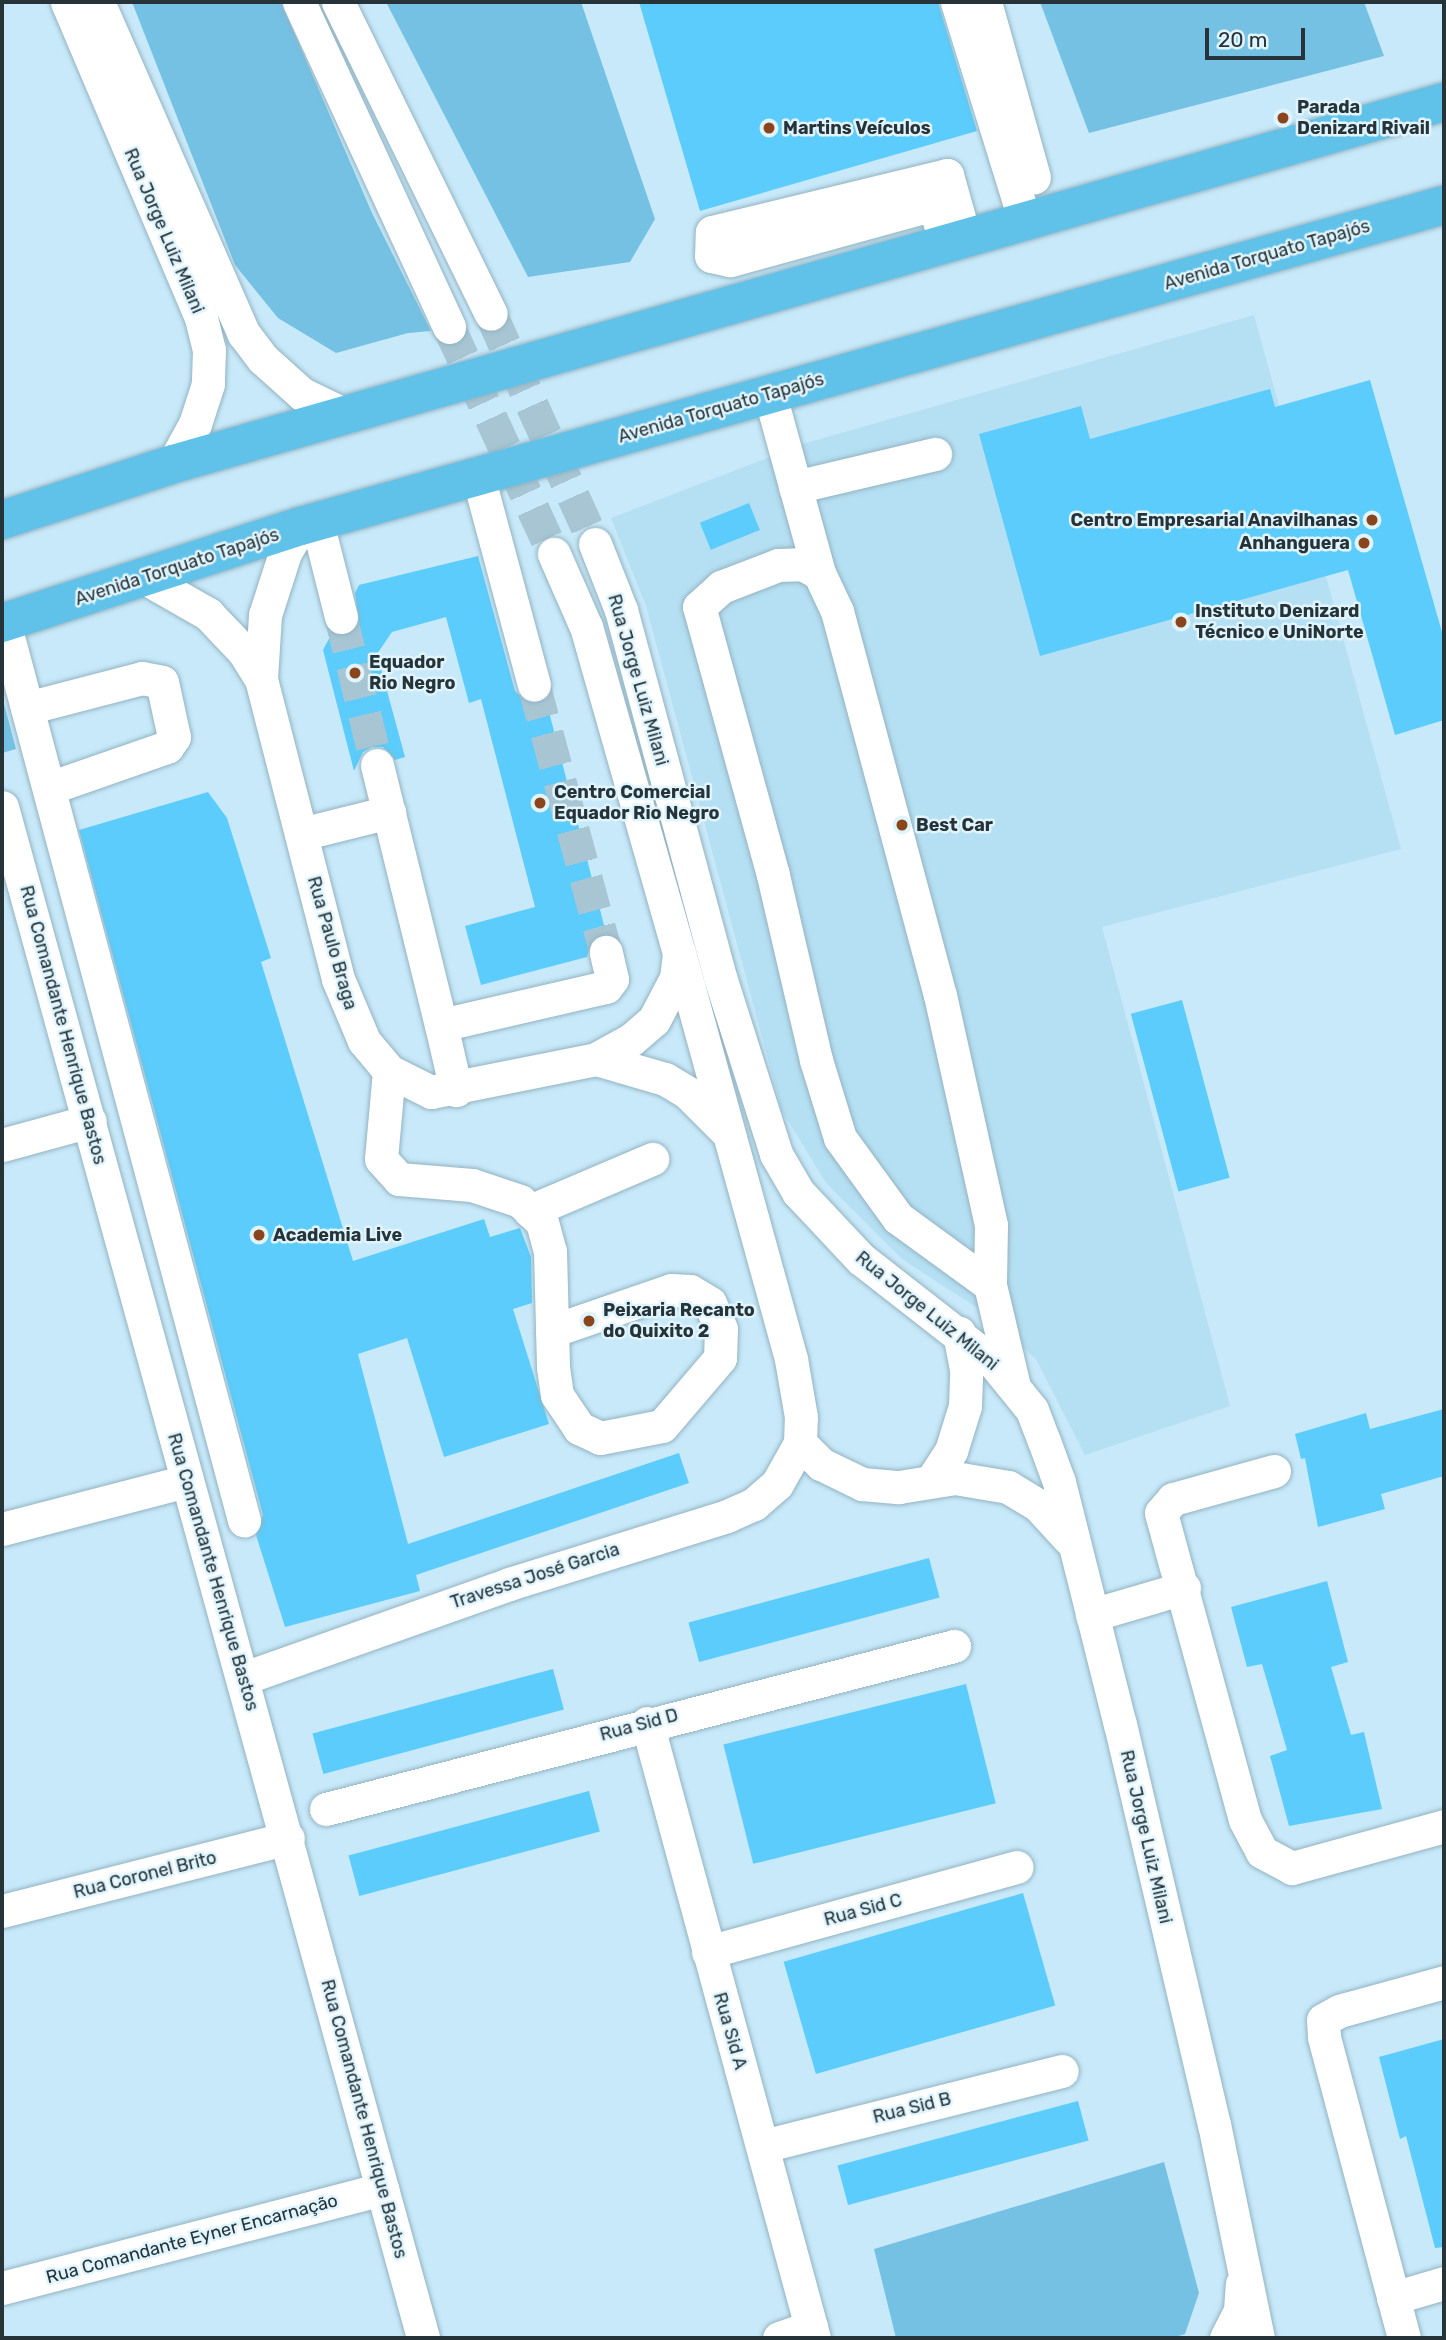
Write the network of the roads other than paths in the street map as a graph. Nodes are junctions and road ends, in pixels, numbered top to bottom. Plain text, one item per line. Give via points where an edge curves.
1 (299, 2) edge
2 (338, 2) edge
3 (957, 2) edge
4 (985, 2) edge
5 (74, 5) edge
6 (1444, 102) edge
7 (1444, 205) edge
8 (1035, 219) junction
9 (956, 242) junction
10 (491, 314) tunnel mouth
11 (449, 327) tunnel mouth
12 (770, 395) junction
13 (348, 416) junction
14 (935, 454) dead end
15 (173, 464) junction
16 (478, 477) junction
17 (795, 487) junction
18 (2, 520) edge
19 (309, 524) junction
20 (595, 544) tunnel mouth
21 (554, 554) tunnel mouth
22 (820, 573) junction
23 (145, 578) junction
24 (341, 617) tunnel mouth
25 (3, 623) edge
26 (261, 679) junction
27 (534, 685) tunnel mouth
28 (27, 708) junction
29 (377, 765) tunnel mouth
30 (49, 788) junction
31 (2, 807) edge
32 (389, 812) junction
33 (301, 834) junction
34 (606, 952) tunnel mouth
35 (679, 953) junction
36 (441, 1025) junction
37 (596, 1059) junction
38 (389, 1072) junction
39 (456, 1090) junction
40 (90, 1121) junction
41 (729, 1134) junction
42 (2, 1145) edge
43 (652, 1159) dead end
44 (530, 1211) junction
45 (990, 1285) junction
46 (552, 1331) junction
47 (959, 1334) junction
48 (1013, 1384) junction
49 (800, 1443) junction
50 (1274, 1471) dead end
51 (932, 1480) junction
52 (186, 1481) junction
53 (244, 1520) dead end
54 (2, 1529) edge
55 (1073, 1544) junction
56 (1184, 1588) junction
57 (1092, 1615) junction
58 (954, 1646) dead end
59 (244, 1678) junction
60 (647, 1723) junction
61 (326, 1809) dead end
62 (1444, 1826) edge
63 (288, 1838) junction
64 (1017, 1867) dead end
65 (2, 1912) edge
66 (708, 1952) junction
67 (1444, 1982) edge
68 (1062, 2071) dead end
69 (763, 2146) junction
70 (382, 2189) junction
71 (1241, 2264) junction
72 (1444, 2283) edge
73 (2, 2288) edge
74 (1393, 2298) junction
75 (813, 2333) edge
76 (423, 2338) edge
77 (779, 2338) edge
78 (1226, 2338) edge
79 (1258, 2338) edge
80 (1404, 2338) edge

1 - 11 street
2 - 10 street
3 - 8 street
4 - 8 street
5 - 13 street, Rua Jorge Luiz Milani via 244,334 263,359 302,394
5 - 15 street, Rua Jorge Luiz Milani via 201,318 208,350 208,384 195,424
6 - 8 highway
7 - 12 highway, Avenida Torquato Tapajós
8 - 9 highway
9 - 9 street via 947,174 712,232 711,256 730,260 934,204
9 - 13 highway
12 - 16 highway, Avenida Torquato Tapajós
12 - 17 street
13 - 15 highway
14 - 17 street
15 - 18 highway
16 - 19 highway, Avenida Torquato Tapajós
16 - 27 street
17 - 22 street
19 - 23 highway, Avenida Torquato Tapajós
19 - 24 street
19 - 26 street, Rua Paulo Braga via 285,553 265,615
20 - 47 street, Rua Jorge Luiz Milani via 621,610 720,977 776,1154 798,1192 861,1259
21 - 35 street, Rua Jorge Luiz Milani via 586,627
22 - 45 street via 837,611 940,995 991,1225
22 - 45 street via 802,564 778,565 721,587 699,607 840,1138 898,1218
23 - 25 highway, Avenida Torquato Tapajós
23 - 26 street, Rua Paulo Braga via 216,621
25 - 28 street
26 - 33 street, Rua Paulo Braga
28 - 30 street
28 - 30 street via 142,678 162,682 174,737 167,747
29 - 32 street
30 - 53 street
31 - 40 street, Rua Comandante Henrique Bastos
32 - 33 street
32 - 36 street
33 - 38 street, Rua Paulo Braga via 351,1013 364,1041
34 - 36 street via 612,979 606,987
35 - 37 street, Rua Paulo Braga via 676,978 654,1020
35 - 41 street, Rua Jorge Luiz Milani
36 - 39 street
37 - 39 street, Rua Paulo Braga
37 - 41 street, Rua Paulo Braga via 665,1079 688,1093
38 - 39 street, Rua Paulo Braga via 431,1092
38 - 44 street via 381,1159 399,1179 472,1185 520,1201
40 - 42 street
40 - 52 street, Rua Comandante Henrique Bastos
41 - 49 street, Rua Jorge Luiz Milani via 791,1359 801,1417
43 - 44 street
44 - 46 street via 542,1222 550,1251
45 - 48 street
46 - 46 street via 557,1395 579,1428 600,1438 662,1426 720,1358 721,1329 710,1304 690,1291 671,1290
47 - 48 street, Rua Jorge Luiz Milani
47 - 51 street via 965,1406 951,1451
48 - 55 street, Rua Jorge Luiz Milani via 1031,1410 1048,1451
49 - 51 street via 821,1464 863,1484 899,1487
49 - 59 street, Travessa José Garcia via 776,1484 754,1504 727,1516 497,1588
50 - 56 street via 1173,1499 1161,1513
51 - 55 street via 979,1480 1007,1487 1038,1505
52 - 54 street
52 - 59 street, Rua Comandante Henrique Bastos
55 - 57 street, Rua Jorge Luiz Milani
56 - 57 street
56 - 62 street via 1245,1820 1262,1852 1292,1868
57 - 71 street, Rua Jorge Luiz Milani via 1201,2067
58 - 60 street, Rua Sid D
59 - 63 street, Rua Comandante Henrique Bastos
60 - 61 street, Rua Sid D
60 - 66 street, Rua Sid A
63 - 65 street, Rua Coronel Brito
63 - 70 street, Rua Comandante Henrique Bastos
64 - 66 street, Rua Sid C
66 - 69 street, Rua Sid A
67 - 74 street via 1339,2011 1323,2020
68 - 69 street, Rua Sid B
69 - 75 street, Rua Sid A
70 - 73 street, Rua Comandante Eyner Encarnação
70 - 76 street, Rua Comandante Henrique Bastos
71 - 78 street via 1240,2311
71 - 79 street
72 - 74 street
74 - 80 street
75 - 77 street

